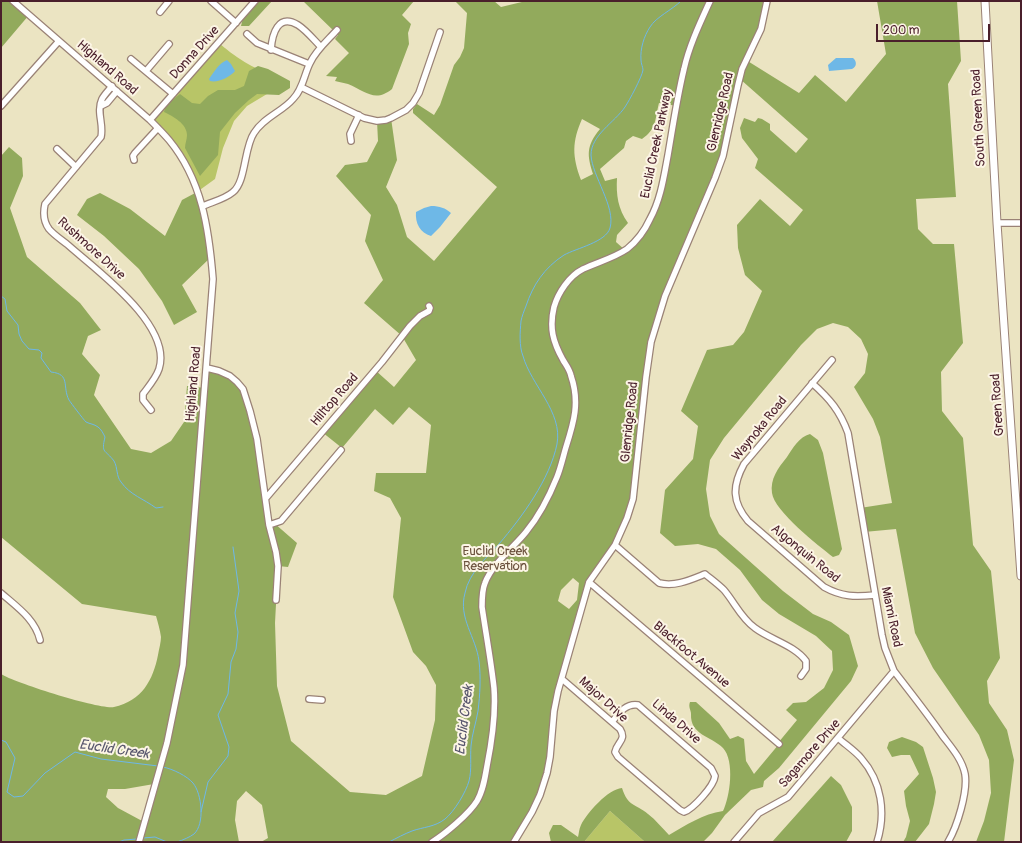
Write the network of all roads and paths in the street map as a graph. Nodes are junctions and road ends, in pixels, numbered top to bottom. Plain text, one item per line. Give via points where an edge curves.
1 (13, 1) edge
2 (169, 1) edge
3 (255, 1) edge
4 (710, 1) edge
5 (768, 1) edge
6 (985, 1) edge
7 (215, 2) edge
8 (160, 12) dead end
9 (236, 23) junction
10 (337, 30) dead end
11 (440, 32) dead end
12 (247, 34) dead end
13 (59, 41) junction
14 (169, 44) dead end
15 (321, 47) junction
16 (271, 50) junction
17 (131, 59) dead end
18 (309, 64) junction
19 (146, 71) junction
20 (112, 86) junction
21 (301, 87) junction
22 (117, 91) junction
23 (173, 94) junction
24 (1, 106) edge
25 (101, 106) junction
26 (359, 115) junction
27 (150, 120) junction
28 (158, 128) junction
29 (351, 141) dead end
30 (57, 149) dead end
31 (134, 160) dead end
32 (76, 167) junction
33 (202, 206) junction
34 (997, 223) junction
35 (1021, 223) edge
36 (998, 233) joint
37 (429, 306) dead end
38 (832, 360) dead end
39 (206, 368) junction
40 (812, 383) junction
41 (151, 410) dead end
42 (341, 450) dead end
43 (266, 498) junction
44 (748, 522) joint
45 (269, 525) junction
46 (615, 545) junction
47 (1021, 576) edge
48 (589, 582) junction
49 (1, 593) edge
50 (875, 595) junction
51 (276, 600) dead end
52 (40, 640) dead end
53 (894, 671) junction
54 (801, 676) dead end
55 (562, 679) junction
56 (309, 699) dead end
57 (322, 700) dead end
58 (612, 722) junction
59 (838, 738) junction
60 (780, 744) dead end
61 (676, 807) joint
62 (516, 841) edge
63 (139, 842) edge
64 (432, 842) edge
65 (734, 842) edge
66 (876, 842) edge
67 (948, 842) edge

1 - 13 street, Highland Road
2 - 8 street
3 - 9 street, Donna Drive
4 - 64 street, Euclid Creek Parkway via 684,68 666,169 660,195 651,217 641,234 628,248 582,270 569,281 558,296 554,308 551,325 555,346 571,374 576,395 574,422 557,476 538,516 485,582 482,607 494,689 492,744 487,770 477,801 466,814
5 - 46 street, Glenridge Road via 761,28 738,85 723,156 665,296 651,342 633,500 628,518
6 - 34 main road, South Green Road
7 - 9 street
9 - 23 street, Donna Drive
10 - 15 street
11 - 26 street via 419,93 413,103 406,110 386,120 376,121
12 - 16 street
13 - 20 street, Highland Road
13 - 24 street
14 - 19 street
15 - 16 street via 299,26 291,22 282,23 275,28
15 - 18 street
16 - 18 street
17 - 19 street
18 - 21 street
19 - 23 street
20 - 22 street, Highland Road
20 - 25 street via 102,100
21 - 26 street
21 - 33 street via 293,99 274,113 249,139 243,170 234,192
22 - 25 street
22 - 27 street, Highland Road
23 - 27 street, Donna Drive
25 - 32 street, Rushmore Drive via 101,137
26 - 29 street via 350,134
27 - 28 street, Highland Road
28 - 31 street via 133,155
28 - 33 street, Highland Road via 170,141 187,168
30 - 32 street
32 - 41 street, Rushmore Drive via 45,204 44,219 49,229 125,294 157,337 161,357 159,369 143,394 143,400
33 - 39 street, Highland Road via 210,245 213,279
34 - 35 street
34 - 36 main road, South Green Road
36 - 47 main road, Green Road
37 - 43 street, Hilltop Road via 429,311 410,326
38 - 40 street, Waynoka Road
39 - 43 street via 230,376 243,389 257,439
39 - 63 street, Highland Road via 183,665 167,743
40 - 44 street, Waynoka Road via 744,464 738,475 736,500
40 - 50 street, Miami Road via 837,409 848,434
42 - 45 street via 281,521
43 - 45 street
44 - 50 street, Algonquin Road via 824,587 853,597
45 - 51 street via 278,566
46 - 48 street, Glenridge Road
46 - 54 street via 660,583 673,585 705,574 724,591 742,616 754,627 800,653 806,661 806,669
48 - 55 street, Glenridge Road
48 - 60 street, Blackfoot Avenue
49 - 52 street via 29,617 38,630
50 - 53 street, Miami Road via 884,642
53 - 59 street, Sagamore Drive
53 - 67 street, Miami Road via 954,751 963,767 965,776 962,800
55 - 58 street, Major Drive
55 - 62 street, Glenridge Road via 554,711 547,773 540,795
56 - 57 street
58 - 61 street, Major Drive via 623,734 616,747 618,757
58 - 61 street, Linda Drive via 626,707 638,705 711,768 716,776 714,782 692,808 684,812
59 - 65 street, Sagamore Drive via 788,797 759,813
59 - 66 street via 868,766 878,786 882,808 881,829

